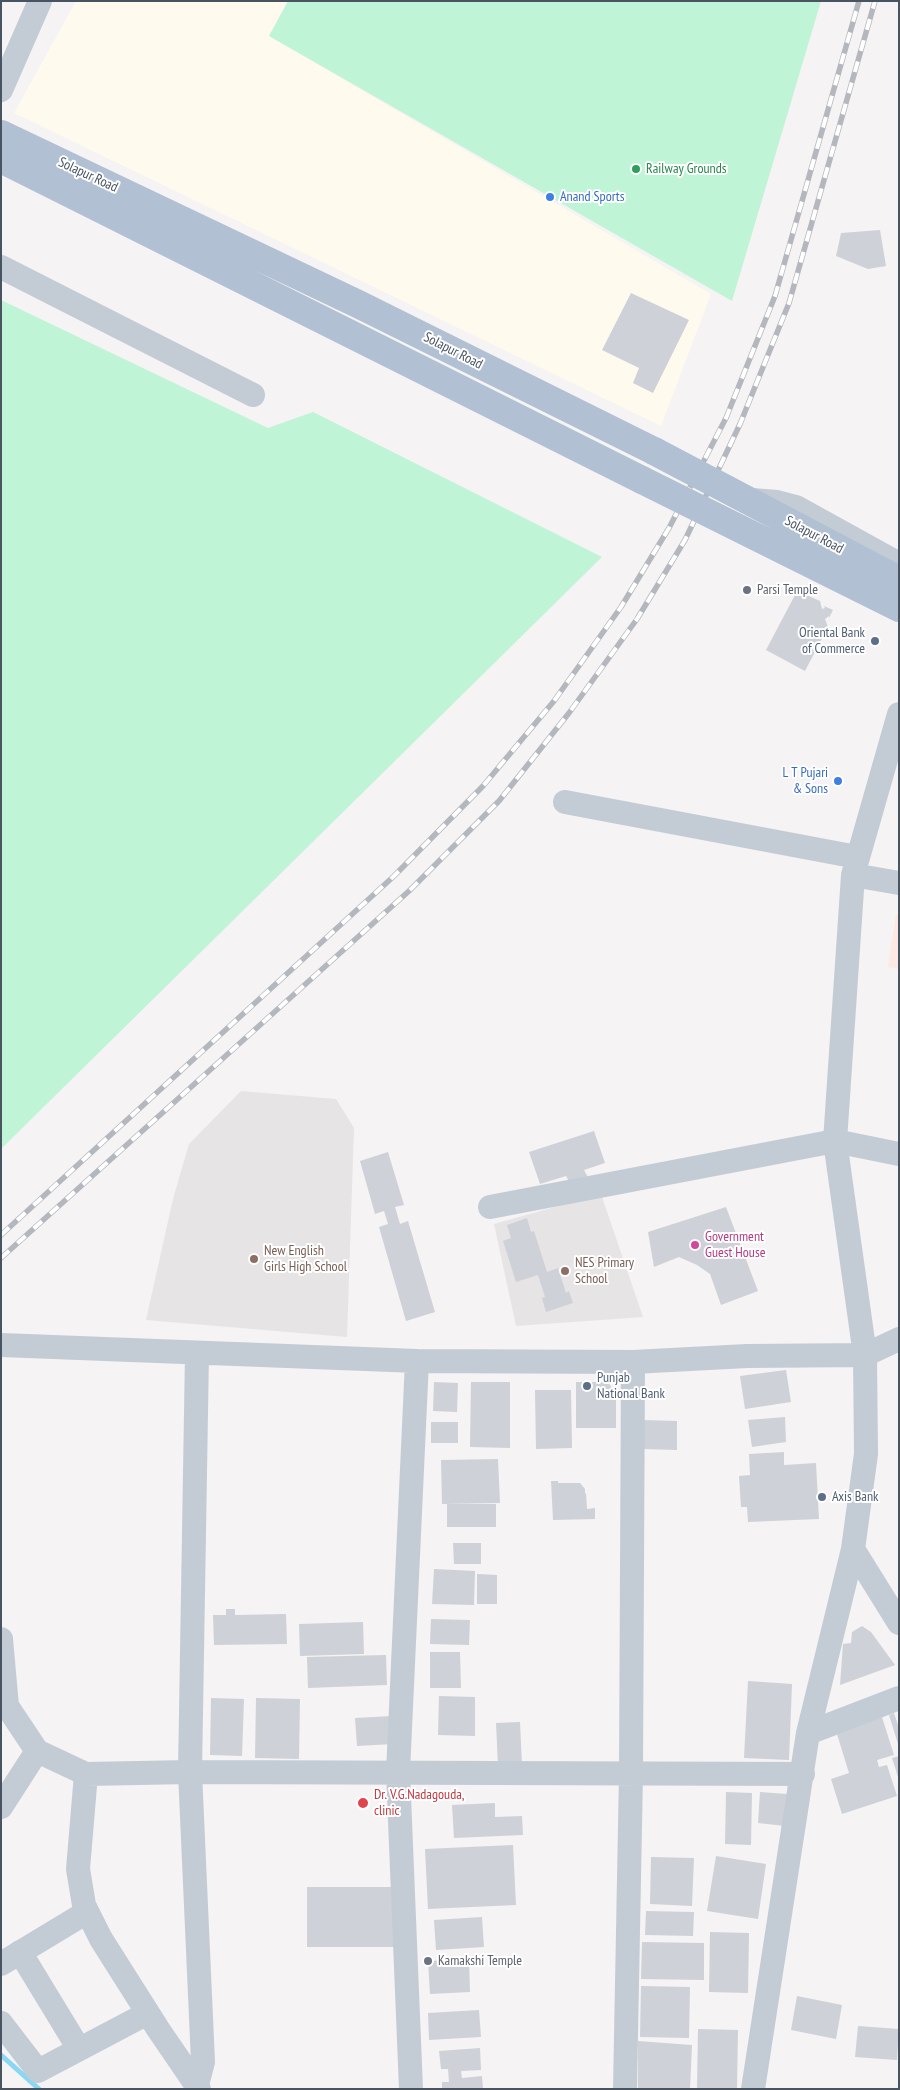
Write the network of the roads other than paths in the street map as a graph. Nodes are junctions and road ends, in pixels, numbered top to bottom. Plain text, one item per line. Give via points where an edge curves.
1 (40, 1) edge
2 (1, 90) edge
3 (1, 134) edge
4 (1, 159) edge
5 (1, 267) edge
6 (253, 395) dead end
7 (746, 500) junction
8 (727, 522) junction
9 (899, 564) edge
10 (899, 580) edge
11 (899, 608) edge
12 (899, 620) edge
13 (899, 714) edge
14 (566, 802) dead end
15 (855, 866) junction
16 (899, 883) edge
17 (835, 1141) junction
18 (899, 1154) edge
19 (490, 1207) dead end
20 (899, 1339) edge
21 (1, 1345) edge
22 (197, 1353) junction
23 (865, 1355) junction
24 (417, 1360) junction
25 (633, 1362) junction
26 (853, 1549) junction
27 (899, 1623) edge
28 (1, 1639) edge
29 (899, 1698) edge
30 (4, 1705) edge
31 (808, 1733) junction
32 (37, 1751) junction
33 (190, 1772) junction
34 (398, 1772) junction
35 (631, 1773) junction
36 (86, 1774) junction
37 (803, 1774) junction
38 (1, 1807) edge
39 (87, 1912) junction
40 (11, 1958) edge
41 (148, 2013) junction
42 (1, 2023) edge
43 (79, 2049) junction
44 (198, 2087) edge
45 (411, 2089) edge
46 (625, 2089) edge
47 (754, 2089) edge

1 - 2 street
3 - 7 main road, Solapur Road, bridge via 358,304
4 - 8 main road, Solapur Road, bridge
5 - 6 street
7 - 9 street via 796,507
7 - 10 main road, Solapur Road, bridge
8 - 11 main road, Solapur Road, bridge
8 - 12 street via 733,534 745,544
13 - 15 street
14 - 15 street
15 - 16 street
15 - 17 street
17 - 18 street
17 - 19 street
17 - 23 street
20 - 23 street
21 - 22 street
22 - 24 street
22 - 33 street
23 - 25 street via 747,1356
23 - 26 street via 866,1454
24 - 25 street
24 - 34 street
25 - 35 street
26 - 27 street
26 - 31 street
28 - 30 street
29 - 31 street
30 - 32 street
31 - 37 street
32 - 36 street
32 - 38 street
33 - 34 street
33 - 36 street
33 - 44 street via 203,2062
34 - 35 street
34 - 45 street
35 - 37 street
35 - 46 street
36 - 39 street via 78,1869
37 - 47 street
39 - 40 street
39 - 41 street
40 - 43 street
41 - 43 street
41 - 44 street
42 - 43 street via 38,2071

